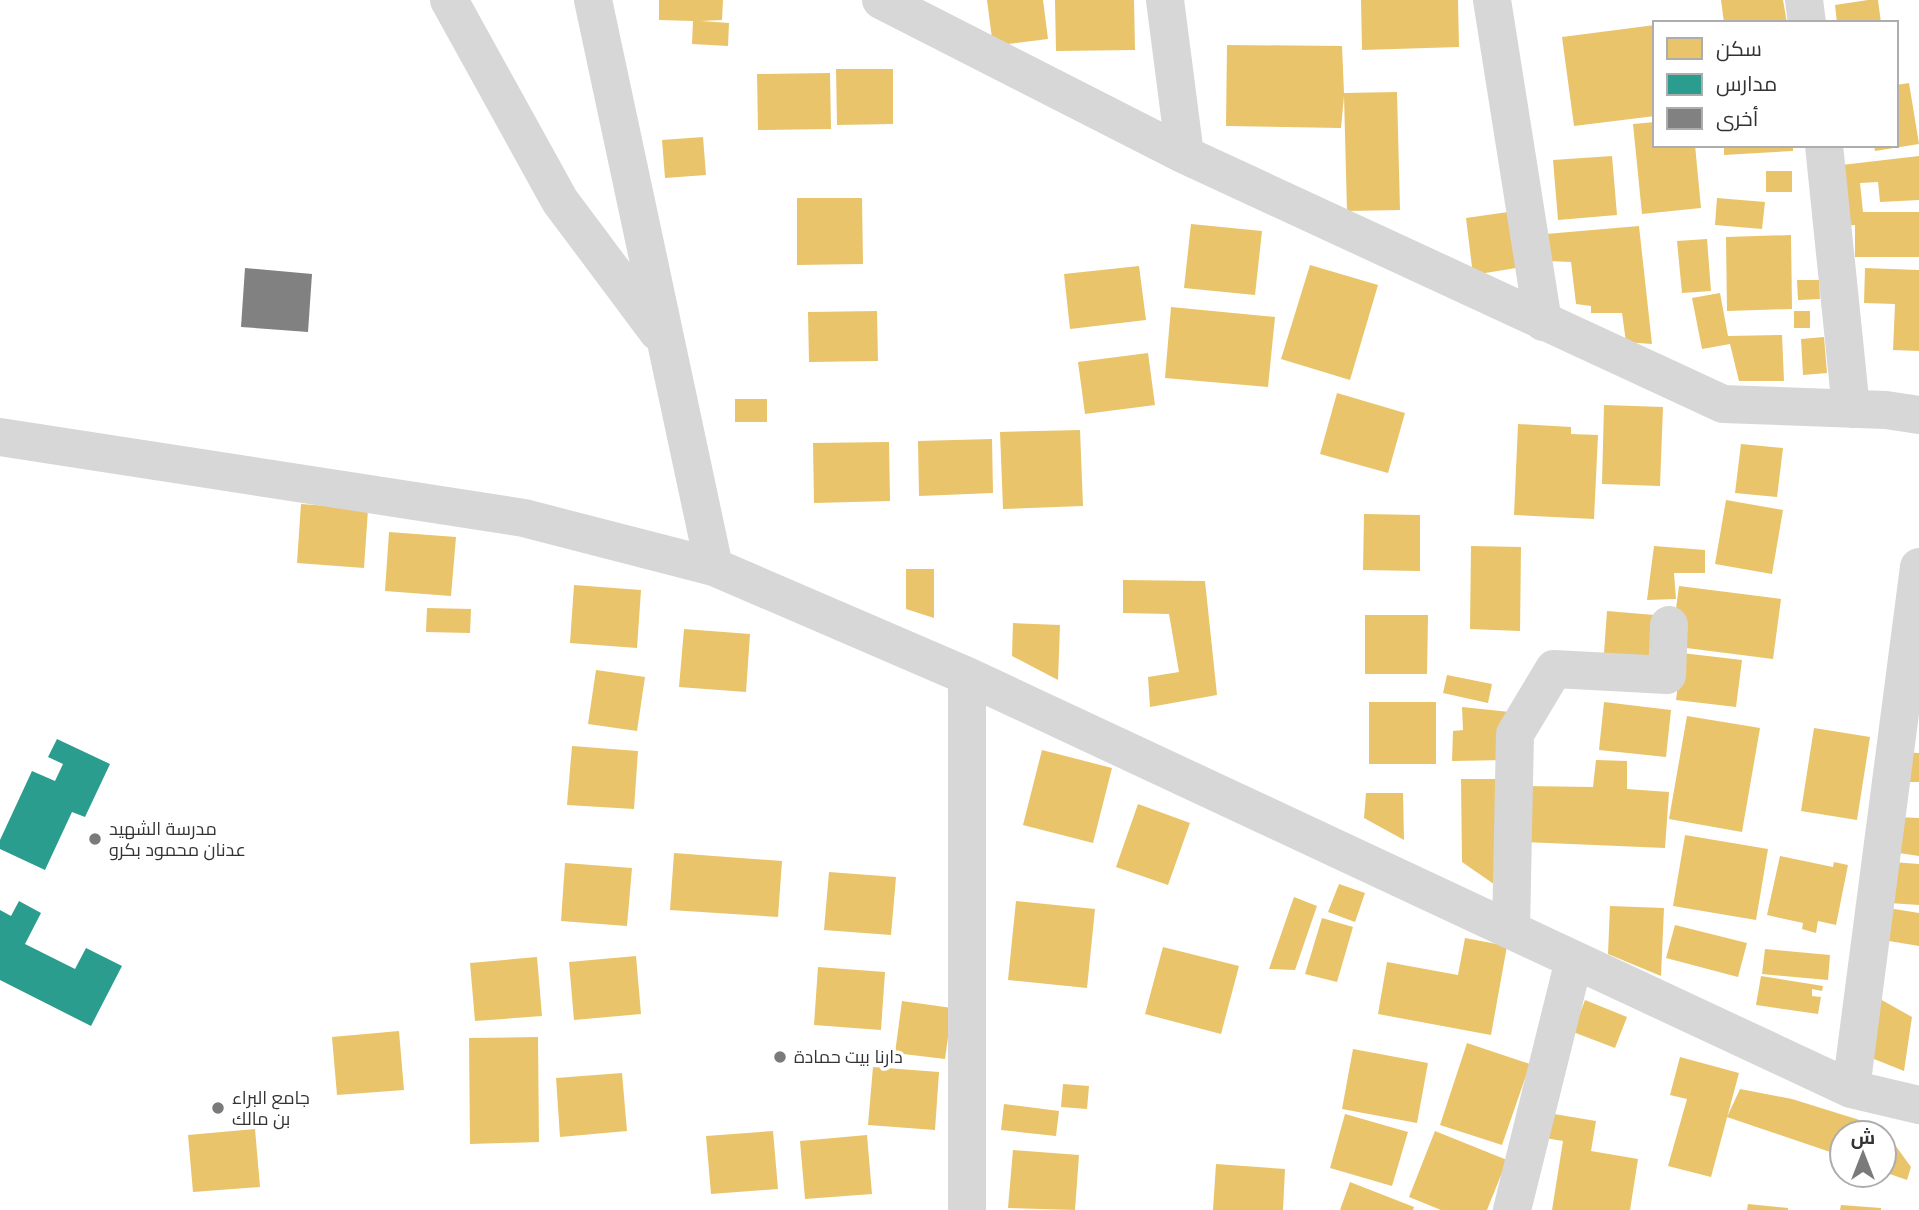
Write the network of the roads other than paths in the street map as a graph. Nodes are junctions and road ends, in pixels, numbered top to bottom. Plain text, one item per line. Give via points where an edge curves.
1 (449, 0) edge
2 (593, 0) edge
3 (881, 0) edge
4 (1164, 0) edge
5 (1492, 0) edge
6 (1804, 0) edge
7 (1807, 21) edge
8 (1824, 147) edge
9 (1185, 155) junction
10 (1543, 322) junction
11 (666, 341) junction
12 (1851, 409) junction
13 (1919, 415) edge
14 (0, 437) edge
15 (714, 566) junction
16 (1919, 567) edge
17 (1669, 625) dead end
18 (967, 676) junction
19 (1511, 930) junction
20 (1574, 960) junction
21 (1851, 1089) junction
22 (1919, 1105) edge
23 (967, 1210) edge
24 (1512, 1210) edge

1 - 11 street via 560,201
2 - 11 street
3 - 9 street
4 - 9 street
5 - 10 street
6 - 7 street
8 - 12 street
9 - 10 street
10 - 12 street via 1723,404
11 - 15 street
12 - 13 street
14 - 15 street via 524,518
15 - 18 street
16 - 21 street
17 - 19 street via 1667,676 1554,669 1515,734
18 - 19 street
18 - 23 street
19 - 20 street
20 - 21 street
20 - 24 street
21 - 22 street

